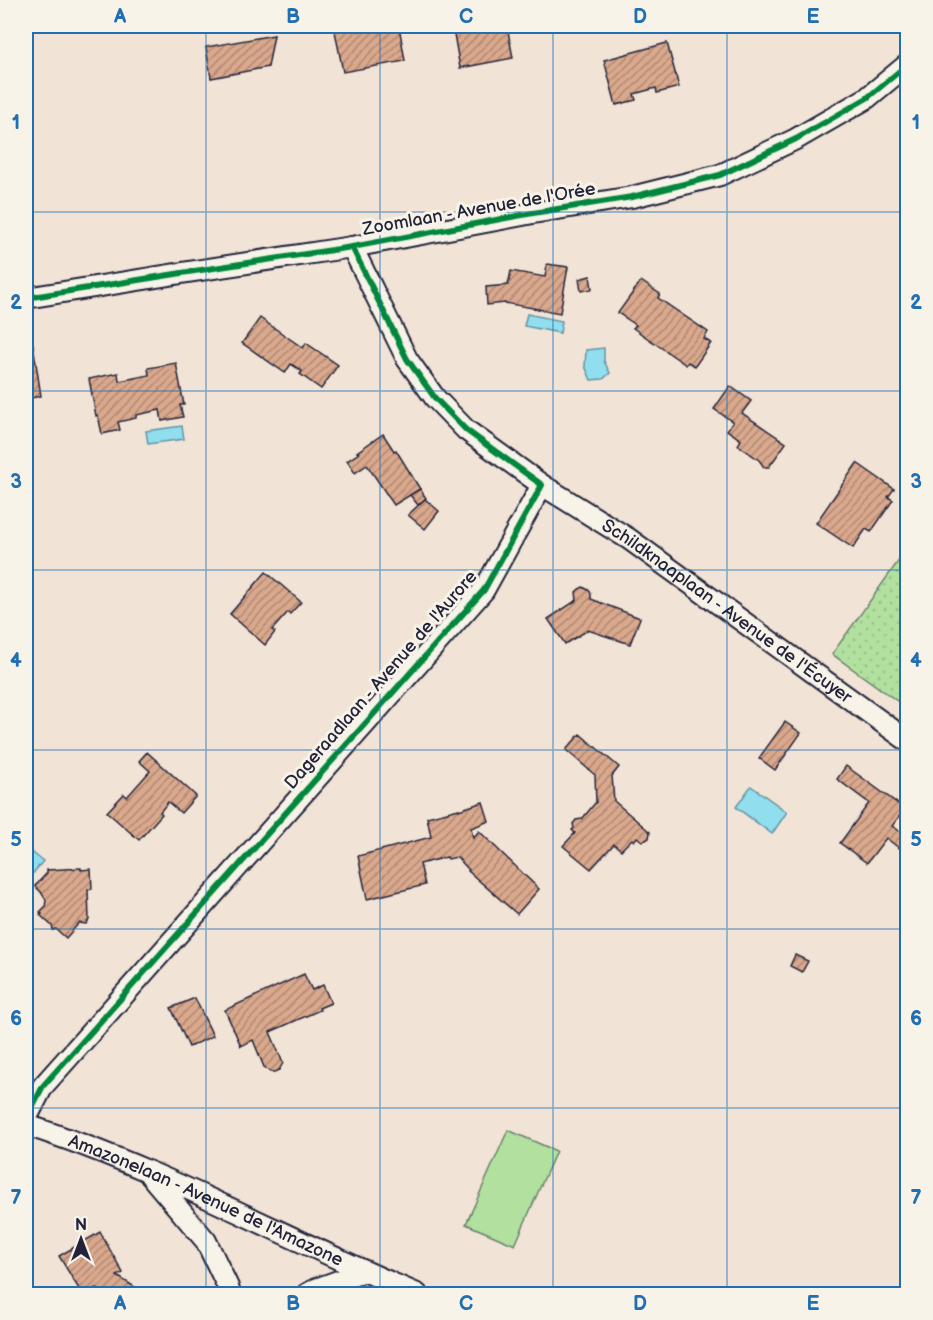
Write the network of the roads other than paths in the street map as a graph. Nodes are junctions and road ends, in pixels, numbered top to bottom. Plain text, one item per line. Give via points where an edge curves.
1 (908, 64) edge
2 (352, 247) junction
3 (26, 298) edge
4 (542, 485) junction
5 (908, 741) edge
6 (26, 1119) edge
7 (26, 1125) edge
8 (145, 1169) junction
9 (363, 1272) junction
10 (230, 1294) edge
11 (308, 1294) edge
12 (417, 1294) edge

1 - 2 street, Zoomlaan - Avenue de l'Orée via 867,98 796,139 720,175 632,197
2 - 3 street, Zoomlaan - Avenue de l'Orée
2 - 4 street via 407,359 435,398 466,429
4 - 5 street, Schildknaaplaan - Avenue de l'Écuyer via 629,538
4 - 6 street, Dageraadlaan - Avenue de l'Aurore via 484,590 43,1086
7 - 8 street, Amazonelaan - Avenue de l'Amazone
8 - 9 street, Amazonelaan - Avenue de l'Amazone
8 - 10 street via 206,1240
9 - 11 street
9 - 12 street, Amazonelaan - Avenue de l'Amazone

